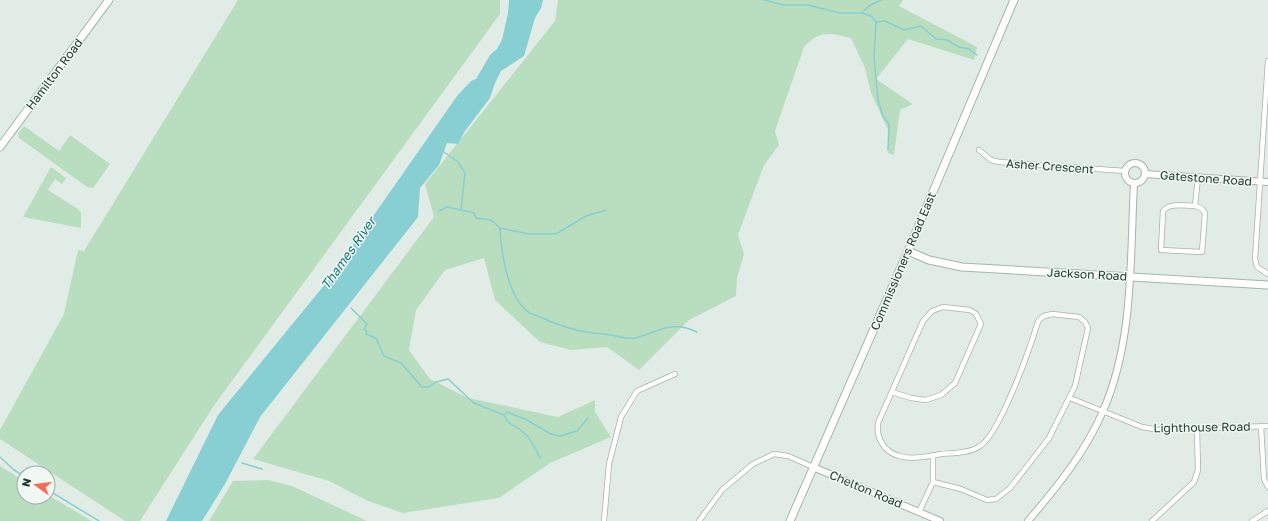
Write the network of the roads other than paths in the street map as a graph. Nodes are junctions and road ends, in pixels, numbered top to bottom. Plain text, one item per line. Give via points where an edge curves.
1 (109, 0) edge
2 (1014, 0) edge
3 (1268, 61) edge
4 (1, 143) edge
5 (979, 150) dead end
6 (1125, 171) junction
7 (1145, 174) junction
8 (1198, 178) junction
9 (1261, 182) junction
10 (1268, 182) edge
11 (1134, 183) junction
12 (1196, 206) junction
13 (908, 251) junction
14 (1268, 274) edge
15 (1129, 276) junction
16 (1268, 285) edge
17 (675, 374) dead end
18 (892, 392) junction
19 (1070, 398) junction
20 (1104, 410) junction
21 (1262, 426) junction
22 (1268, 426) edge
23 (1197, 429) junction
24 (933, 455) junction
25 (814, 467) junction
26 (934, 482) junction
27 (1268, 488) edge
28 (1268, 511) edge
29 (919, 512) junction
30 (604, 521) edge
31 (699, 521) edge
32 (790, 521) edge
33 (940, 521) edge
34 (1028, 521) edge
35 (1152, 521) edge
36 (1252, 521) edge

1 - 4 main road, Hamilton Road
2 - 13 main road, Commissioners Road East
3 - 9 street
5 - 6 street, Asher Crescent via 991,160 999,162
6 - 7 street via 1129,164 1136,162 1143,166
6 - 11 street via 1127,179
7 - 8 street, Gatestone Road
7 - 11 street
8 - 9 street, Gatestone Road
8 - 12 street
9 - 10 street, Gatestone Road
9 - 14 street via 1255,260 1257,267
11 - 15 street
12 - 12 street via 1205,213 1202,252 1161,250 1163,211 1166,207
13 - 15 main road, Jackson Road via 929,260 962,267
13 - 25 main road, Commissioners Road East
15 - 16 main road, Jackson Road
15 - 20 street via 1127,318
17 - 30 street via 637,390 621,417 609,464
18 - 18 street via 923,321 932,311 943,307 970,310 976,314 981,324 955,383 941,395 926,400
18 - 24 street via 878,423 877,431 882,444 898,456
19 - 20 street, Lighthouse Road
19 - 24 street via 1088,328 1079,317 1052,314 1044,316 1039,320 1025,361 991,435 979,447 968,451
19 - 26 street via 1049,438 1010,488 996,499 986,500 961,489
20 - 23 street, Lighthouse Road via 1142,427 1160,430
20 - 34 street via 1059,486
21 - 22 street, Lighthouse Road
21 - 23 street, Lighthouse Road
21 - 27 street via 1264,479
23 - 35 street via 1198,470 1194,482
24 - 26 street
25 - 29 street, Chelton Road
25 - 31 street via 788,456 774,454 753,464 722,490
25 - 32 main road, Commissioners Road East
26 - 29 street
28 - 36 street
29 - 33 street, Chelton Road

